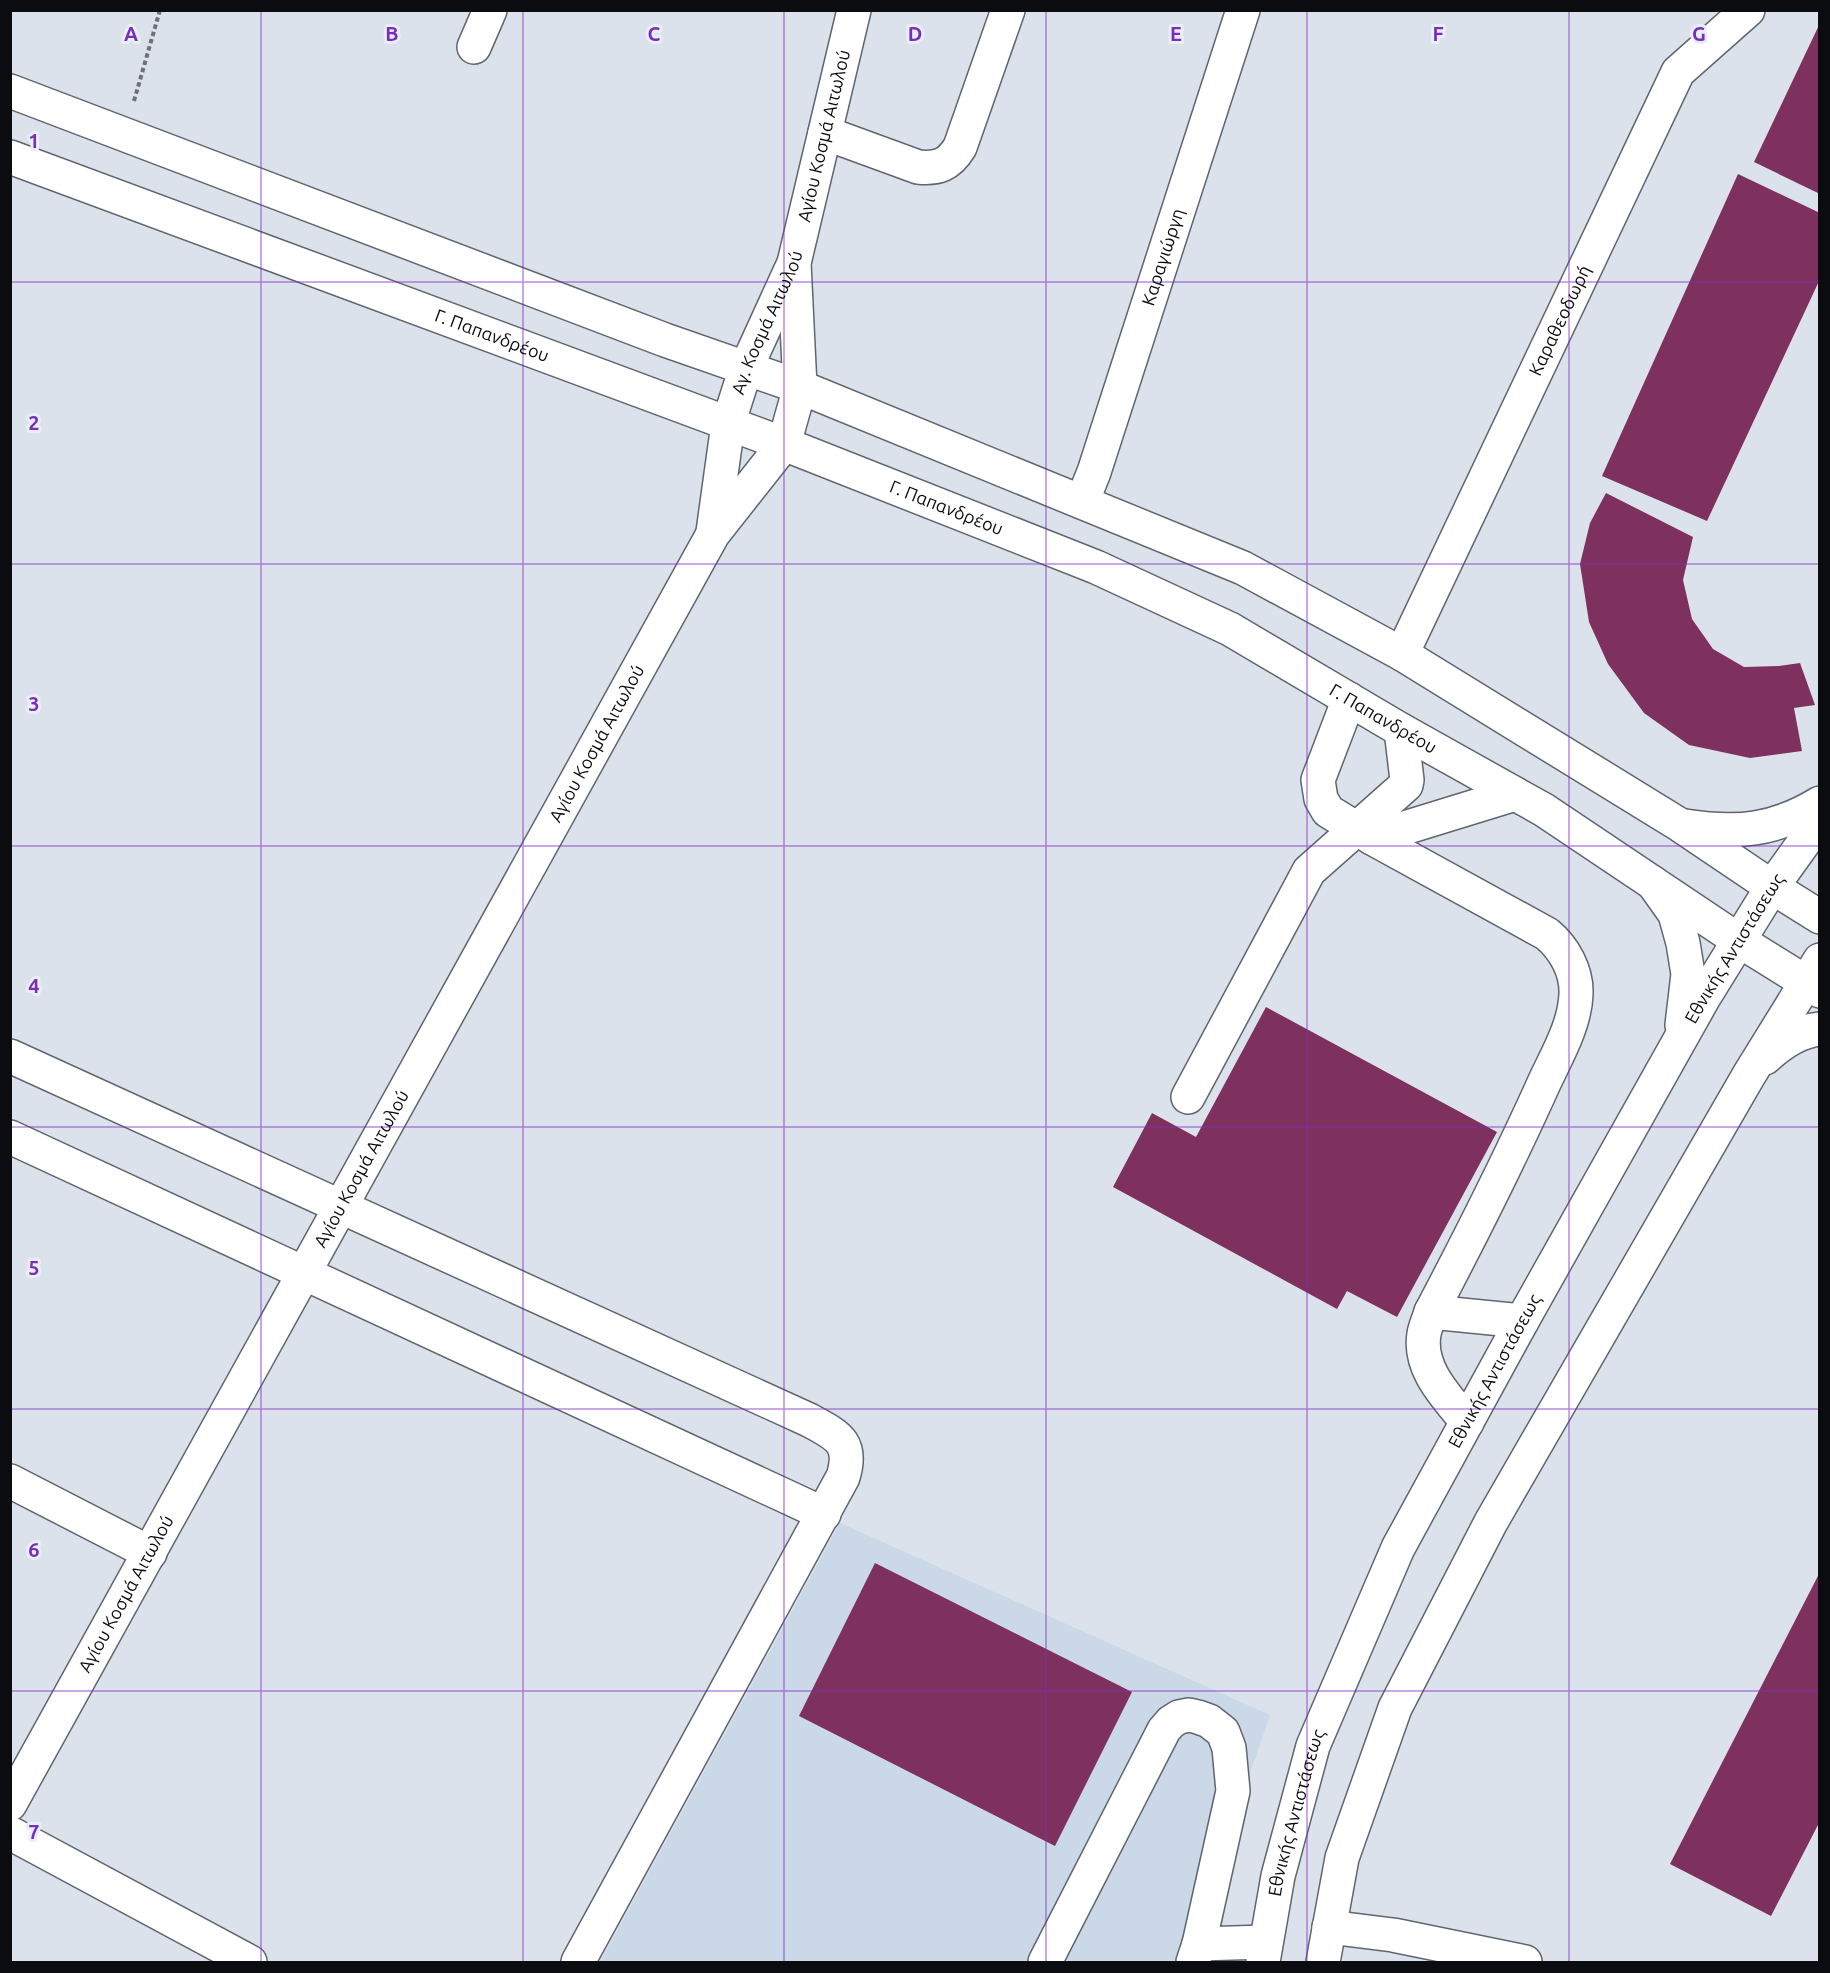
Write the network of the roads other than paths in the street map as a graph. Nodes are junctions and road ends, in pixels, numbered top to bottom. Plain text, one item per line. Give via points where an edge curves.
1 (490, 10) edge
2 (855, 10) edge
3 (1008, 10) edge
4 (1243, 10) edge
5 (1748, 10) edge
6 (474, 47) dead end
7 (10, 91) edge
8 (825, 133) junction
9 (10, 158) edge
10 (794, 262) junction
11 (746, 368) junction
12 (800, 387) junction
13 (728, 424) junction
14 (784, 444) junction
15 (1082, 502) junction
16 (713, 534) junction
17 (1402, 654) junction
18 (1349, 699) junction
19 (1401, 730) junction
20 (1515, 794) junction
21 (1820, 803) edge
22 (1820, 820) edge
23 (1680, 825) junction
24 (1364, 833) junction
25 (1653, 883) junction
26 (1772, 886) junction
27 (1820, 916) edge
28 (1738, 940) junction
29 (1815, 977) edge
30 (1820, 1029) edge
31 (1677, 1046) junction
32 (10, 1056) edge
33 (1749, 1075) junction
34 (1188, 1097) dead end
35 (10, 1137) edge
36 (340, 1208) junction
37 (304, 1273) junction
38 (1431, 1312) junction
39 (1522, 1321) junction
40 (1467, 1422) junction
41 (10, 1481) edge
42 (824, 1514) junction
43 (150, 1553) junction
44 (10, 1804) edge
45 (10, 1833) edge
46 (1329, 1927) junction
47 (1264, 1952) edge
48 (1196, 1953) edge
49 (250, 1962) edge
50 (578, 1962) edge
51 (1045, 1962) edge
52 (1323, 1962) edge
53 (1525, 1962) edge

1 - 6 street
2 - 8 street, Αγίου Κοσμά Αιτωλού
3 - 8 street via 960,147 943,166 918,167
4 - 15 street, Καραγιώργη
5 - 17 street, Καραθεοδωρή via 1678,72
7 - 11 street
8 - 10 street, Αγίου Κοσμά Αιτωλού
9 - 13 street, Γ. Παπανδρέου
10 - 11 street, Αγ. Κοσμά Αιτωλού
10 - 12 street, Αγ. Κοσμά Αιτωλού
11 - 12 street
11 - 13 street, Αγ. Κοσμά Αιτωλού
12 - 14 street, Αγ. Κοσμά Αιτωλού
12 - 15 street
13 - 14 street, Γ. Παπανδρέου
13 - 16 street, Αγ. Κοσμά Αιτωλού
14 - 16 street, Αγ. Κοσμά Αιτωλού
14 - 18 street, Γ. Παπανδρέου via 1096,567 1230,629
15 - 17 street via 1243,568
16 - 36 street, Αγίου Κοσμά Αιτωλού
17 - 23 street
18 - 19 street, Γ. Παπανδρέου
18 - 24 street via 1318,780 1321,800 1329,811
19 - 20 street, Γ. Παπανδρέου
19 - 24 street via 1406,785
20 - 24 street
20 - 25 street, Γ. Παπανδρέου
21 - 23 street via 1749,830 1716,831
22 - 26 street, Εθνικής Αντιστάσεως
23 - 26 street
24 - 34 street via 1309,871
24 - 38 street via 1547,934 1570,963 1576,989 1569,1027 1522,1131
25 - 28 street, Γ. Παπανδρέου
25 - 31 street via 1676,914 1688,974
26 - 27 street
26 - 28 street, Εθνικής Αντιστάσεως
28 - 29 street, Γ. Παπανδρέου
28 - 31 street, Εθνικής Αντιστάσεως
29 - 33 street
30 - 33 street via 1779,1044
31 - 39 street, Εθνικής Αντιστάσεως
32 - 36 street
33 - 46 street via 1491,1522 1395,1708 1342,1858
35 - 37 street
36 - 37 street, Αγίου Κοσμά Αιτωλού
36 - 42 street via 835,1435 844,1444 846,1467
37 - 42 street
37 - 43 street, Αγίου Κοσμά Αιτωλού
38 - 39 street
38 - 40 street via 1424,1334 1426,1363 1437,1385
39 - 40 street, Εθνικής Αντιστάσεως
40 - 47 street, Εθνικής Αντιστάσεως via 1398,1548 1313,1746 1278,1876
41 - 43 street
42 - 50 street
43 - 44 street, Αγίου Κοσμά Αιτωλού
45 - 49 street
46 - 52 street
46 - 53 street via 1394,1935
47 - 48 street
48 - 51 street via 1233,1791 1223,1732 1209,1721 1189,1715 1179,1717 1164,1730

